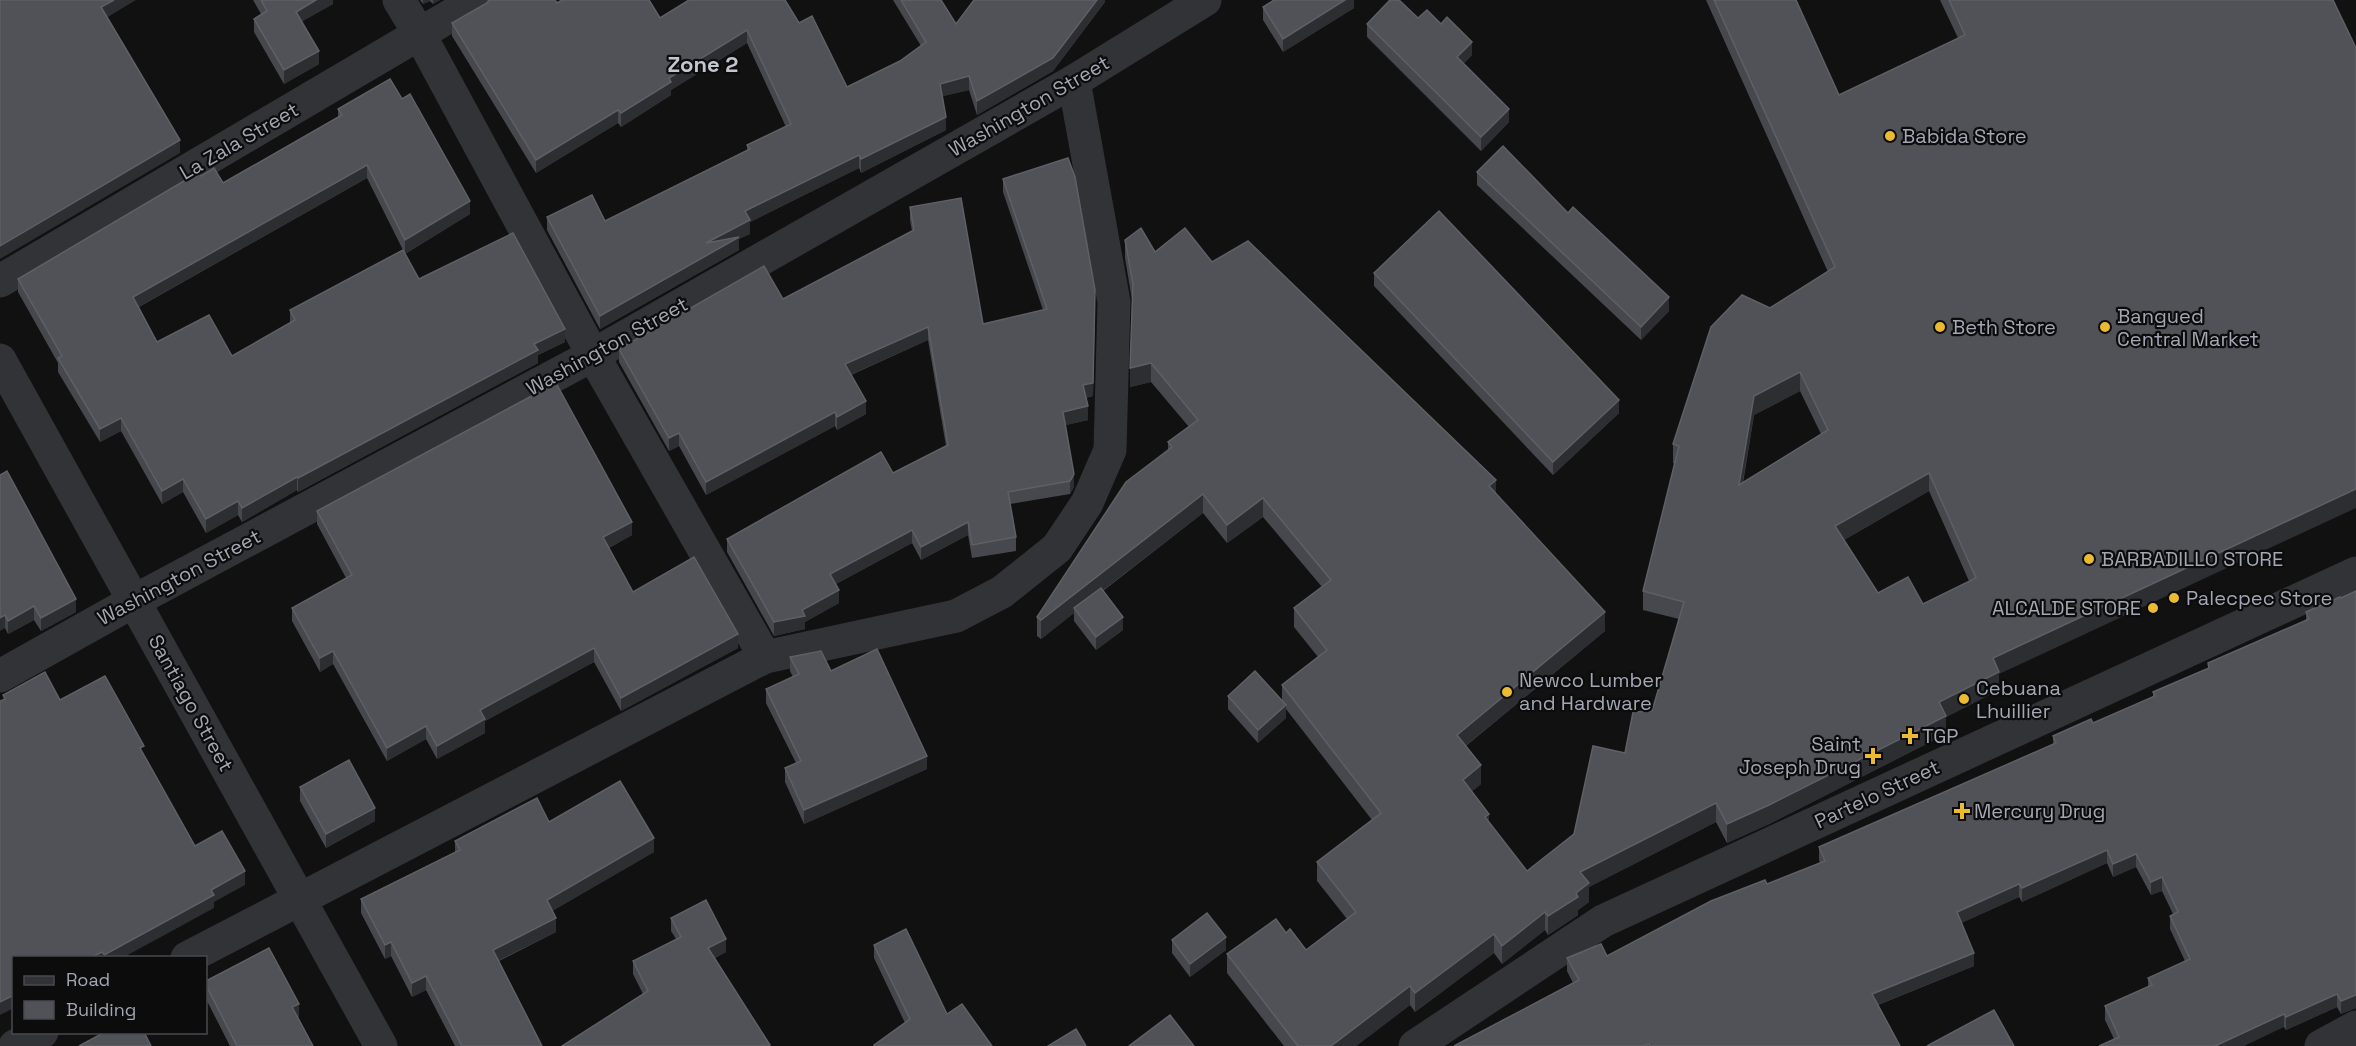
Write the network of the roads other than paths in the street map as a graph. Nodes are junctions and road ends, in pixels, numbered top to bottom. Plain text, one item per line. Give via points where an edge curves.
1 (399, 0) edge
2 (477, 0) edge
3 (1205, 0) edge
4 (420, 34) junction
5 (1074, 81) junction
6 (0, 281) edge
7 (593, 355) junction
8 (0, 360) edge
9 (2356, 573) edge
10 (134, 601) junction
11 (765, 657) junction
12 (0, 676) edge
13 (300, 900) junction
14 (189, 956) edge
15 (2356, 1027) edge
16 (38, 1034) edge
17 (15, 1046) edge
18 (381, 1046) edge
19 (1414, 1046) edge
20 (2321, 1046) edge

1 - 4 street
2 - 4 street, La Zala Street
3 - 5 street, Washington Street
4 - 6 street, La Zala Street
4 - 7 street
5 - 7 street, Washington Street
5 - 11 street via 1114,302 1110,450 1087,503 1057,548 1002,592 956,616
7 - 10 street, Washington Street
7 - 11 street
8 - 10 street, Santiago Street
9 - 19 street, Partelo Street via 1603,921
10 - 12 street, Washington Street
10 - 13 street, Santiago Street
11 - 13 street
13 - 14 street
13 - 18 street, Santiago Street
15 - 20 street
16 - 17 street

